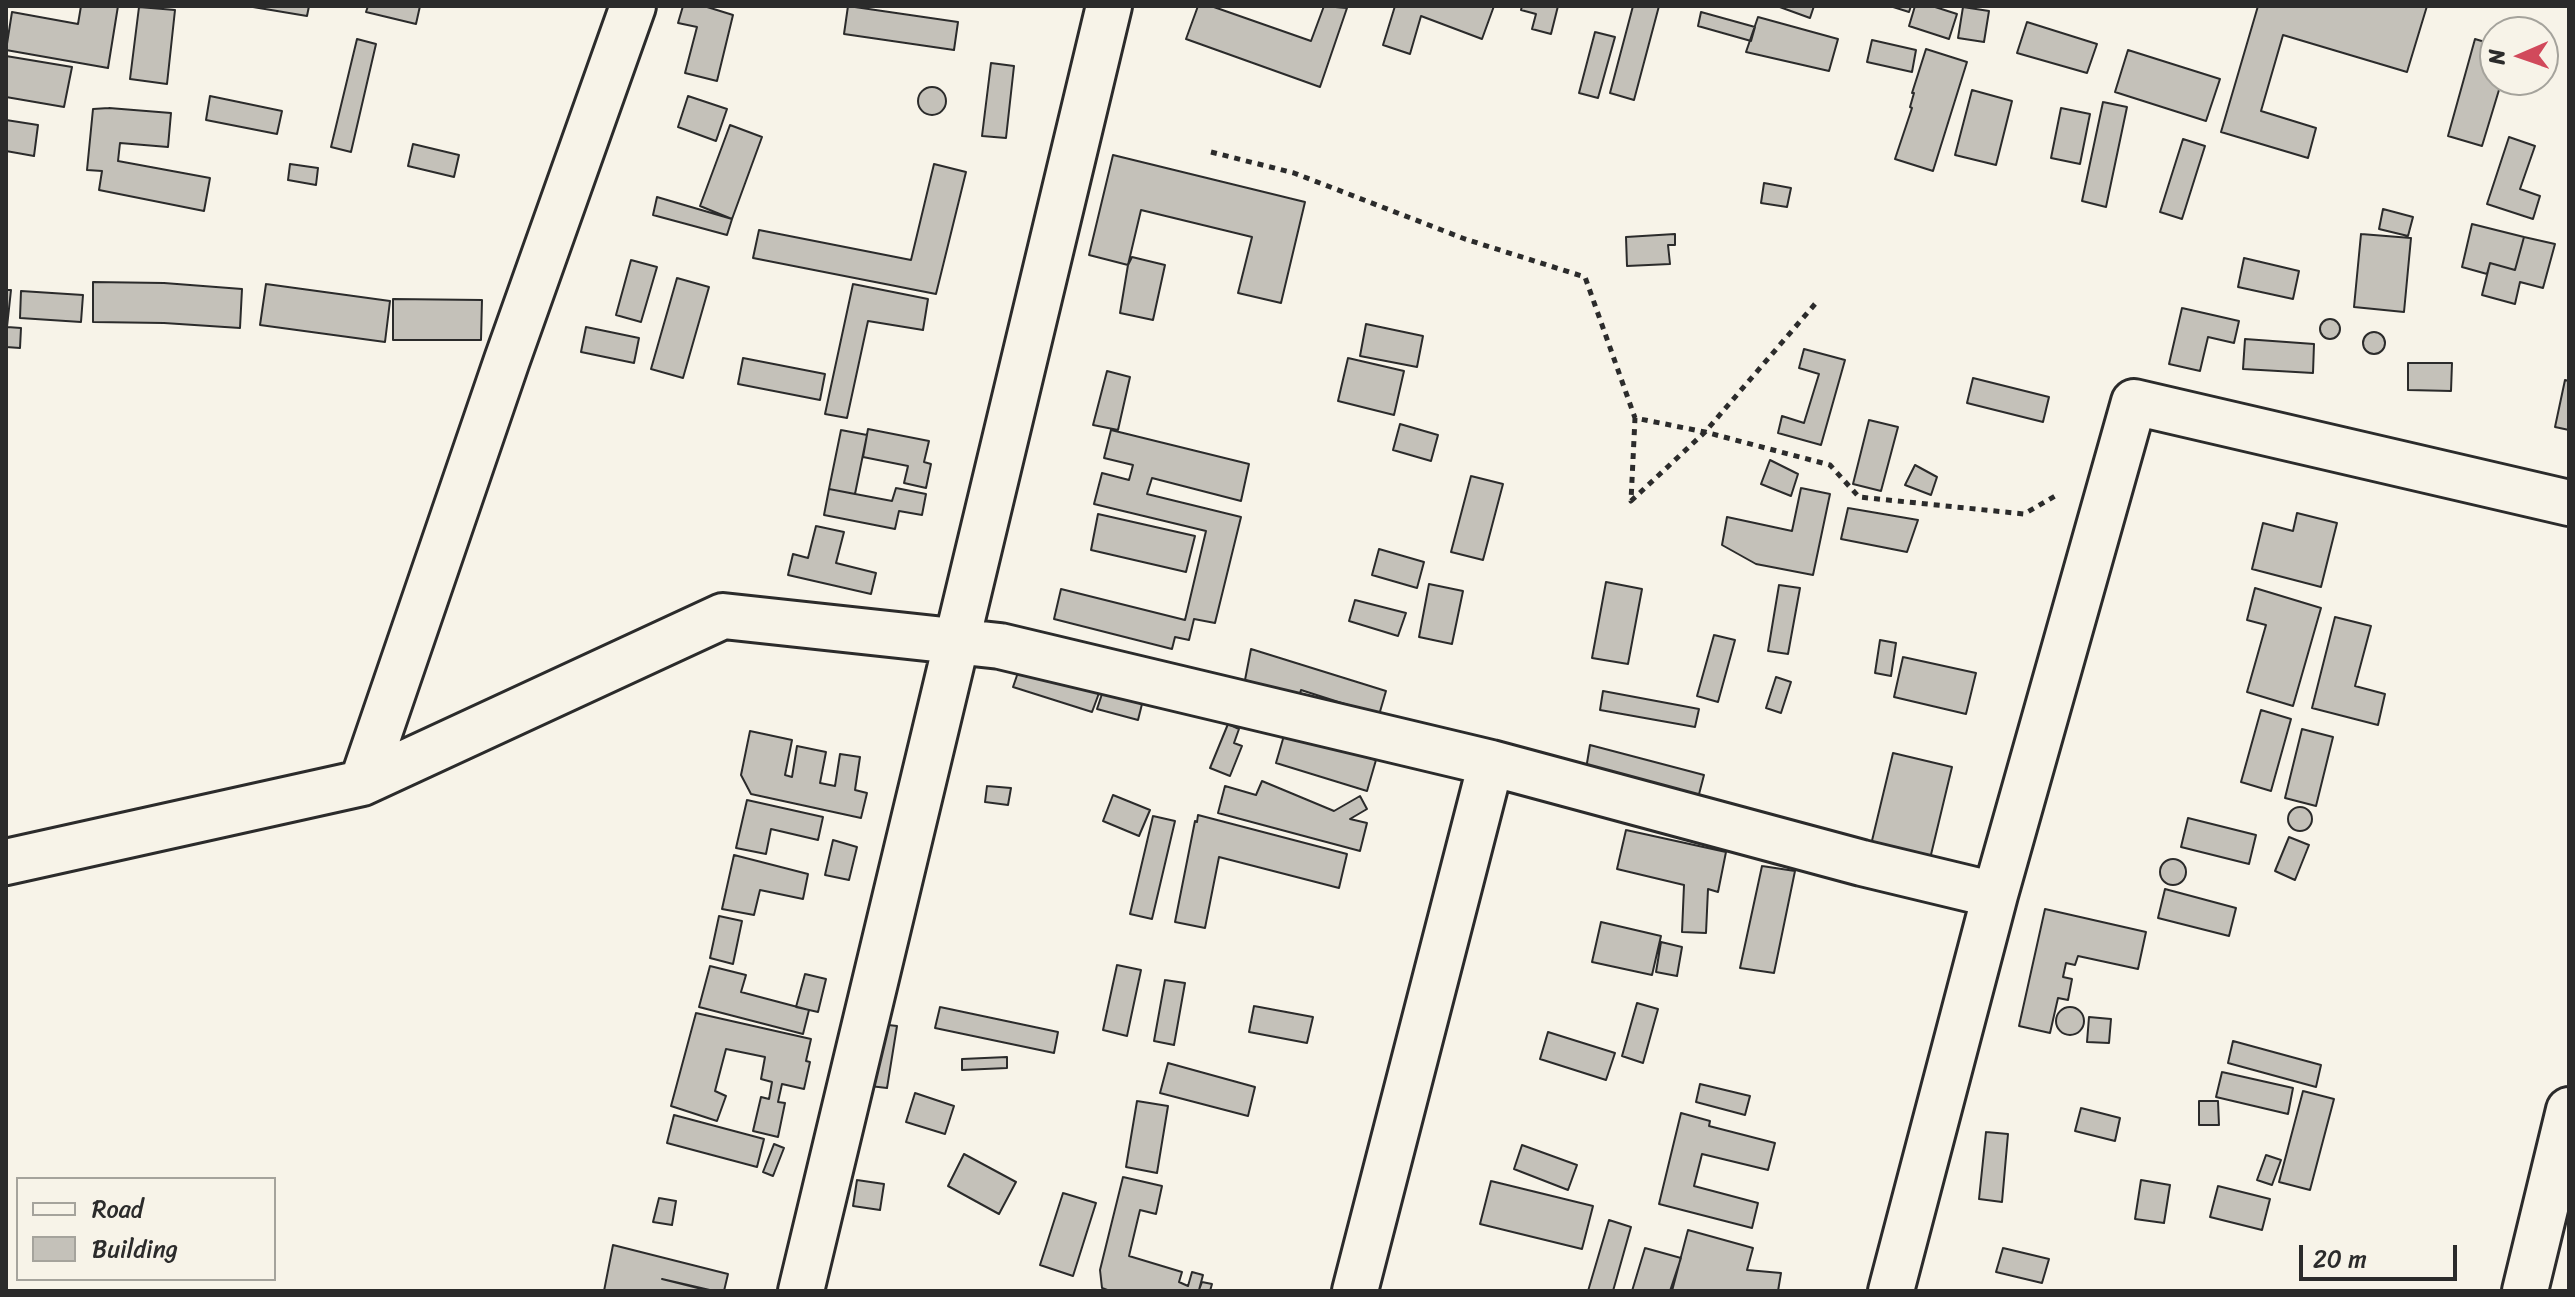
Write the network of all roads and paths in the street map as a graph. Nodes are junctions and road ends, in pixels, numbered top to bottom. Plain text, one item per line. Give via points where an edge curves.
1 (633, 6) edge
2 (1109, 6) edge
3 (1211, 152) dead end
4 (1815, 304) dead end
5 (1635, 418) junction
6 (1705, 432) junction
7 (2118, 459) junction
8 (2569, 503) edge
9 (957, 641) junction
10 (1491, 763) junction
11 (362, 783) junction
12 (6, 862) edge
13 (1995, 895) junction
14 (2569, 1110) edge
15 (801, 1291) edge
16 (1355, 1291) edge
17 (1891, 1291) edge
18 (2525, 1291) edge

1 - 11 street
2 - 9 street
3 - 5 path via 1294,173 1465,239 1585,277
4 - 6 path
5 - 6 path
5 - 6 path via 1631,501
6 - 7 path via 1830,465 1859,497 2024,514
7 - 8 street via 2134,402
7 - 13 street
9 - 10 street via 1000,646
9 - 11 street via 723,616
9 - 15 street
10 - 13 street
10 - 16 street
11 - 12 street
13 - 17 street
14 - 18 street

